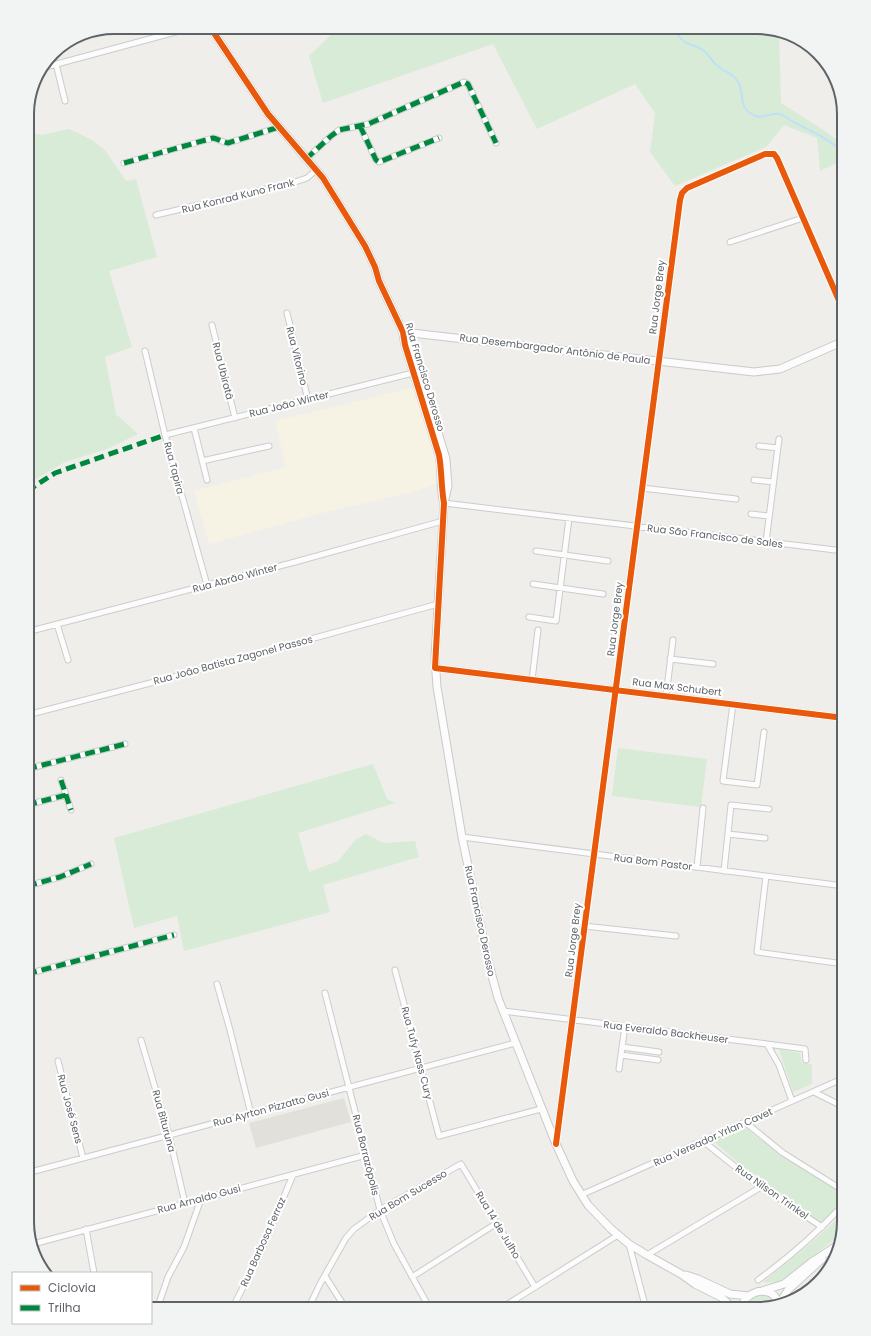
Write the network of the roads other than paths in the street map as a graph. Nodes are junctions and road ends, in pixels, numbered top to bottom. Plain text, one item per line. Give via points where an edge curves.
1 (168, 34) edge
2 (215, 34) edge
3 (56, 64) junction
4 (51, 65) edge
5 (65, 101) dead end
6 (360, 126) junction
7 (279, 127) junction
8 (439, 138) dead end
9 (496, 143) dead end
10 (306, 159) junction
11 (124, 163) dead end
12 (316, 170) junction
13 (156, 215) dead end
14 (803, 218) junction
15 (730, 242) dead end
16 (837, 296) edge
17 (287, 313) dead end
18 (212, 325) dead end
19 (403, 332) junction
20 (837, 344) edge
21 (145, 351) dead end
22 (659, 361) junction
23 (413, 373) junction
24 (308, 400) junction
25 (235, 418) junction
26 (194, 428) junction
27 (165, 435) junction
28 (779, 439) dead end
29 (269, 446) dead end
30 (759, 446) dead end
31 (778, 448) junction
32 (202, 461) junction
33 (207, 480) dead end
34 (754, 480) dead end
35 (774, 482) junction
36 (642, 488) junction
37 (736, 499) dead end
38 (444, 503) junction
39 (751, 514) dead end
40 (769, 516) junction
41 (569, 518) junction
42 (443, 521) junction
43 (637, 526) junction
44 (766, 542) junction
45 (837, 550) edge
46 (536, 551) dead end
47 (565, 555) junction
48 (608, 561) dead end
49 (533, 584) dead end
50 (207, 585) junction
51 (560, 588) junction
52 (603, 594) dead end
53 (438, 604) junction
54 (529, 617) dead end
55 (57, 624) junction
56 (34, 630) edge
57 (538, 630) dead end
58 (673, 640) dead end
59 (670, 659) junction
60 (68, 660) dead end
61 (713, 664) dead end
62 (436, 668) junction
63 (532, 680) junction
64 (616, 690) junction
65 (666, 696) junction
66 (733, 704) junction
67 (34, 713) edge
68 (837, 717) edge
69 (764, 732) dead end
70 (125, 744) dead end
71 (34, 767) edge
72 (61, 780) dead end
73 (66, 795) junction
74 (34, 803) edge
75 (703, 808) dead end
76 (768, 809) dead end
77 (71, 810) dead end
78 (728, 834) junction
79 (462, 837) junction
80 (765, 838) dead end
81 (594, 854) junction
82 (91, 864) dead end
83 (697, 867) junction
84 (724, 871) junction
85 (766, 876) junction
86 (34, 884) edge
87 (837, 885) edge
88 (584, 926) junction
89 (174, 935) dead end
90 (676, 936) dead end
91 (837, 963) edge
92 (395, 970) dead end
93 (34, 972) edge
94 (217, 984) dead end
95 (325, 993) dead end
96 (503, 1011) junction
97 (572, 1020) junction
98 (625, 1026) junction
99 (141, 1040) dead end
100 (516, 1043) junction
101 (766, 1044) junction
102 (622, 1047) junction
103 (659, 1052) dead end
104 (621, 1055) junction
105 (658, 1060) dead end
106 (806, 1060) dead end
107 (58, 1061) dead end
108 (421, 1068) junction
109 (619, 1069) dead end
110 (837, 1081) edge
111 (349, 1088) junction
112 (814, 1092) junction
113 (792, 1101) junction
114 (837, 1104) edge
115 (541, 1109) junction
116 (250, 1114) junction
117 (745, 1122) junction
118 (169, 1136) junction
119 (703, 1141) junction
120 (556, 1144) junction
121 (366, 1155) junction
122 (83, 1158) junction
123 (461, 1164) joint
124 (34, 1171) edge
125 (293, 1175) junction
126 (761, 1187) junction
127 (837, 1187) edge
128 (581, 1195) junction
129 (202, 1199) junction
130 (185, 1203) junction
131 (380, 1210) junction
132 (837, 1211) edge
133 (497, 1223) junction
134 (822, 1227) junction
135 (86, 1229) junction
136 (618, 1235) junction
137 (37, 1243) edge
138 (629, 1244) junction
139 (832, 1248) edge
140 (832, 1249) edge
141 (647, 1256) junction
142 (94, 1272) edge
143 (680, 1274) junction
144 (325, 1276) junction
145 (412, 1277) junction
146 (758, 1280) dead end
147 (535, 1287) junction
148 (762, 1291) junction
149 (749, 1296) junction
150 (783, 1297) edge
151 (777, 1299) edge
152 (159, 1302) edge
153 (236, 1302) edge
154 (311, 1302) edge
155 (342, 1302) edge
156 (426, 1302) edge
157 (511, 1302) edge
158 (644, 1302) edge
159 (727, 1302) edge
160 (744, 1302) edge

1 - 3 street
2 - 7 main road, Rua Francisco Derosso
3 - 4 street
3 - 5 street
6 - 8 street via 379,162
6 - 9 street via 464,82 468,84
6 - 10 street via 331,136
7 - 10 main road, Rua Francisco Derosso
7 - 11 street via 228,143 213,138
10 - 12 main road, Rua Francisco Derosso
12 - 13 street, Rua Konrad Kuno Frank via 307,178 295,182
12 - 19 main road, Rua Francisco Derosso via 365,246
14 - 15 street
14 - 16 street
14 - 22 street, Rua Jorge Brey via 774,154 765,154 687,188 680,200
17 - 24 street, Rua Vitorino
18 - 25 street, Rua Ubiratã
19 - 22 main road, Rua Desembargador Antônio de Paula
19 - 23 main road, Rua Francisco Derosso
19 - 38 main road, Rua Francisco Derosso via 411,344 445,454 448,480
20 - 22 main road, Rua Desembargador Antônio de Paula via 788,366 762,372
21 - 27 street, Rua Tapira
22 - 36 street, Rua Jorge Brey
23 - 24 street, Rua João Winter
23 - 38 main road, Rua Francisco Derosso via 439,455
24 - 25 street, Rua João Winter
25 - 26 street, Rua João Winter
26 - 27 street, Rua João Winter
26 - 32 street
27 - 50 street, Rua Tapira
28 - 31 street
29 - 32 street
30 - 31 street
31 - 35 street
32 - 33 street
34 - 35 street
35 - 40 street
36 - 37 street
36 - 43 street, Rua Jorge Brey
38 - 41 street, Rua São Francisco de Sales
38 - 42 main road, Rua Francisco Derosso
39 - 40 street
40 - 44 street
41 - 43 street, Rua São Francisco de Sales
41 - 47 street
42 - 50 street, Rua Abrão Winter
42 - 53 main road, Rua Francisco Derosso
43 - 44 street, Rua São Francisco de Sales
43 - 64 street, Rua Jorge Brey
44 - 45 street, Rua São Francisco de Sales
46 - 47 street
47 - 48 street
47 - 51 street
49 - 51 street
50 - 55 street, Rua Abrão Winter
51 - 52 street
51 - 54 street via 556,621
53 - 62 main road, Rua Francisco Derosso
53 - 67 street, Rua João Batista Zagonel Passos
55 - 56 street, Rua Abrão Winter
55 - 60 street
57 - 63 street
58 - 59 street
59 - 61 street
59 - 65 street
62 - 63 street, Rua Max Schubert
62 - 79 main road, Rua Francisco Derosso via 438,696
63 - 64 street, Rua Max Schubert
64 - 65 street, Rua Max Schubert
64 - 81 street, Rua Jorge Brey
65 - 66 street, Rua Max Schubert
66 - 68 street, Rua Max Schubert
66 - 69 street via 723,782 757,785
70 - 71 street
72 - 73 street
73 - 74 street
73 - 77 street
75 - 83 street
76 - 78 street via 731,805
78 - 80 street
78 - 84 street
79 - 81 street, Rua Bom Pastor
79 - 96 main road, Rua Francisco Derosso via 488,961
81 - 83 street, Rua Bom Pastor
81 - 88 street, Rua Jorge Brey
82 - 86 street
83 - 84 street, Rua Bom Pastor
84 - 85 street, Rua Bom Pastor
85 - 87 street, Rua Bom Pastor
85 - 91 street via 757,952
88 - 90 street
88 - 97 street, Rua Jorge Brey
89 - 93 street
92 - 108 street, Rua Tufy Nass Cury
94 - 116 street
95 - 111 street, Rua Borrazópolis
96 - 97 street, Rua Everaldo Backheuser
96 - 100 main road, Rua Francisco Derosso
97 - 98 street, Rua Everaldo Backheuser
97 - 120 street, Rua Jorge Brey
98 - 101 street, Rua Everaldo Backheuser
98 - 102 street
99 - 118 street, Rua Bituruna
100 - 108 street, Rua Ayrton Pizzatto Gusi
100 - 115 main road, Rua Francisco Derosso
101 - 106 street, Rua Everaldo Backheuser via 805,1049
101 - 113 street via 780,1065
102 - 103 street
102 - 104 street
104 - 105 street
104 - 109 street
107 - 122 street, Rua José Sens
108 - 111 street, Rua Ayrton Pizzatto Gusi
108 - 115 street, Rua Tufy Nass Cury via 439,1136
110 - 112 street, Rua Vereador Yrlan Cavet
111 - 116 street, Rua Ayrton Pizzatto Gusi
111 - 121 street, Rua Borrazópolis
112 - 113 street, Rua Vereador Yrlan Cavet
112 - 114 street
113 - 117 street, Rua Vereador Yrlan Cavet
115 - 120 main road, Rua Francisco Derosso
116 - 118 street, Rua Ayrton Pizzatto Gusi
117 - 119 street, Rua Vereador Yrlan Cavet
117 - 127 street via 783,1153
118 - 122 street, Rua Ayrton Pizzatto Gusi
118 - 130 street, Rua Bituruna
119 - 126 street, Rua Nilson Trinkel
119 - 128 street, Rua Vereador Yrlan Cavet
120 - 128 main road, Rua Francisco Derosso
121 - 125 street, Rua Arnaldo Gusi
121 - 131 street, Rua Borrazópolis
122 - 124 street, Rua Ayrton Pizzatto Gusi
123 - 131 street, Rua Bom Sucesso
123 - 133 street, Rua 14 de Julho
125 - 129 street, Rua Arnaldo Gusi
125 - 153 street, Rua Barbosa Ferraz via 259,1256
126 - 134 street, Rua Nilson Trinkel
126 - 141 street
128 - 136 main road, Rua Francisco Derosso
129 - 130 street, Rua Arnaldo Gusi
129 - 152 street
130 - 135 street, Rua Arnaldo Gusi
131 - 144 street, Rua Bom Sucesso via 350,1233
131 - 145 street, Rua Borrazópolis via 394,1244
132 - 134 street
133 - 145 street
133 - 147 street, Rua 14 de Julho
134 - 146 street via 793,1254
135 - 137 street, Rua Arnaldo Gusi
135 - 142 street
136 - 138 main road, Rua Francisco Derosso
136 - 147 street
138 - 141 main road, Rua Francisco Derosso
138 - 158 street
139 - 148 main road via 784,1284
140 - 150 main road
141 - 143 main road, Rua Francisco Derosso
143 - 149 main road, Rua Francisco Derosso via 698,1279 730,1294
143 - 159 main road, Rua Francisco Derosso
144 - 154 street, Rua Bom Sucesso
144 - 155 street
145 - 156 street, Rua Borrazópolis
147 - 157 street
148 - 149 main road
148 - 151 main road via 769,1292
149 - 160 main road

